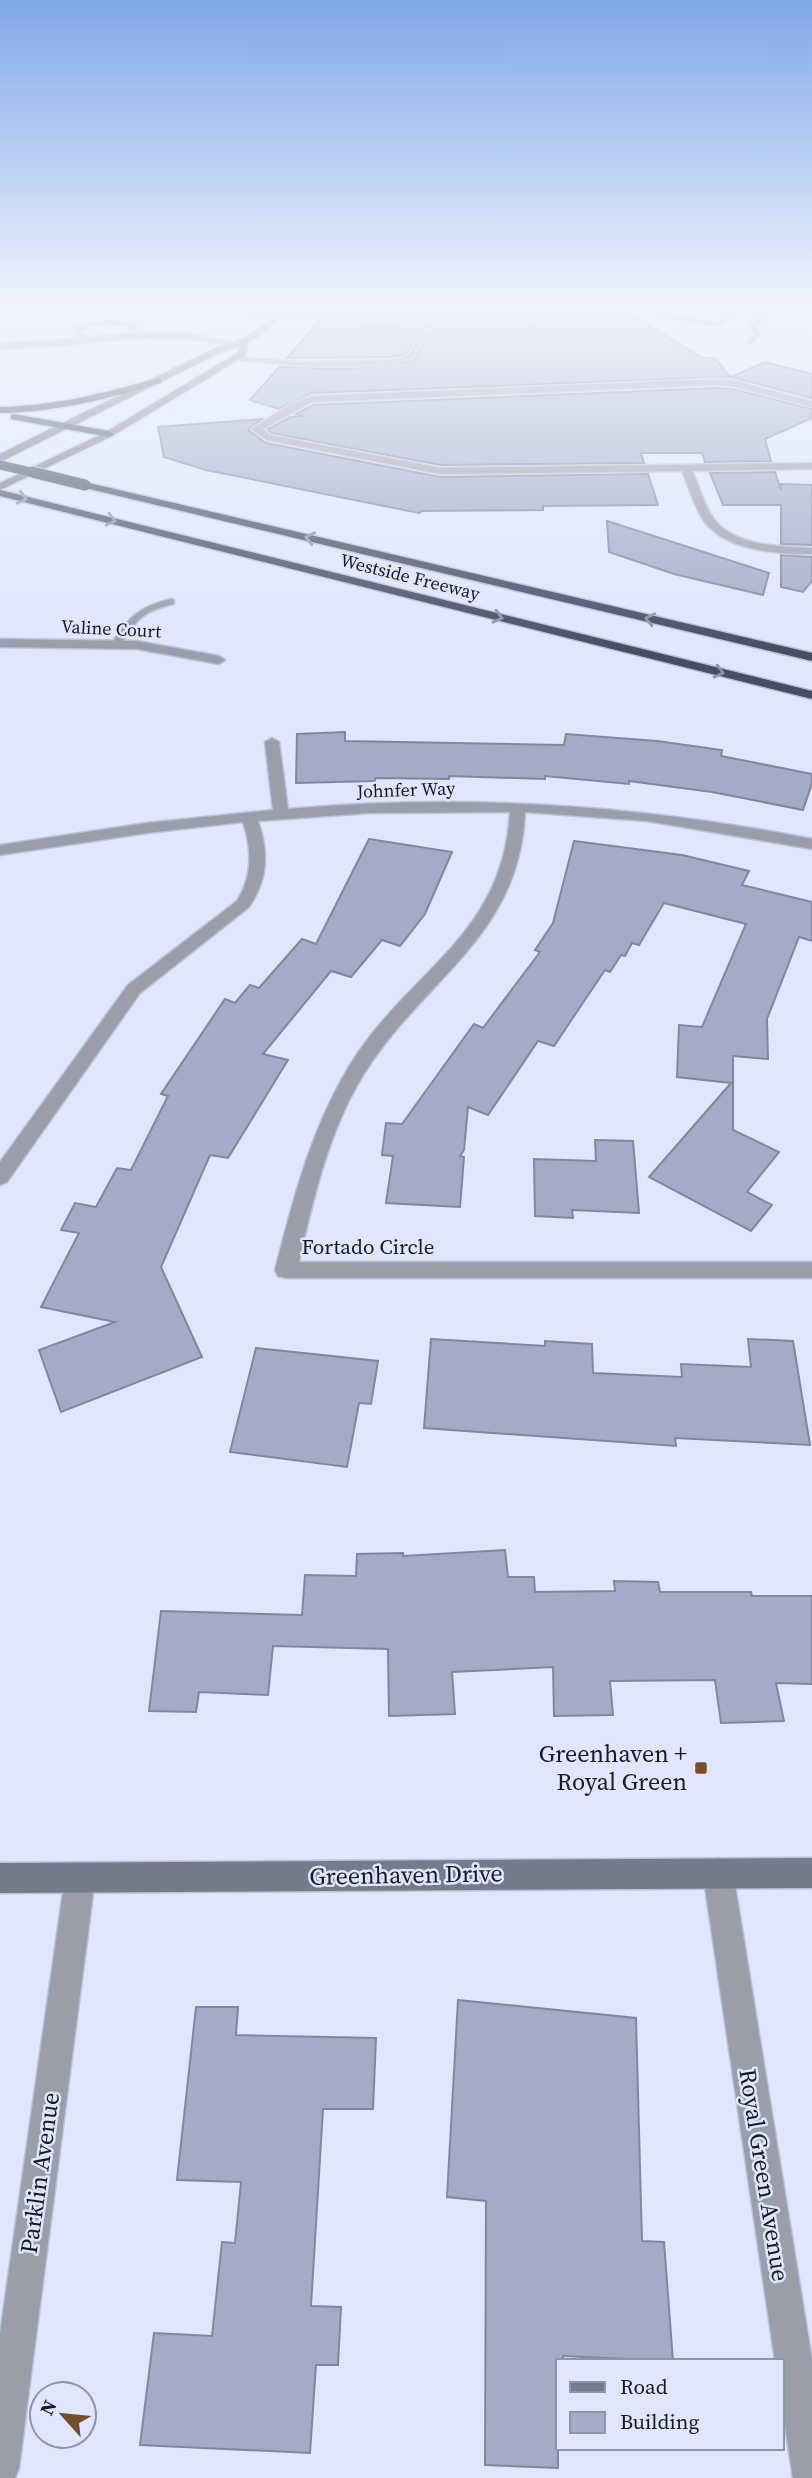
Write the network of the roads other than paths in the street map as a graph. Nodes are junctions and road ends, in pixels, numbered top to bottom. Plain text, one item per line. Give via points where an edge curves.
1 (25, 418) edge
2 (79, 418) edge
3 (135, 418) edge
4 (275, 418) edge
5 (61, 426) junction
6 (108, 434) junction
7 (0, 458) edge
8 (0, 464) edge
9 (812, 466) edge
10 (686, 467) junction
11 (0, 487) edge
12 (0, 493) edge
13 (812, 551) edge
14 (171, 601) dead end
15 (0, 643) edge
16 (117, 644) junction
17 (812, 657) edge
18 (219, 660) dead end
19 (812, 695) edge
20 (272, 742) dead end
21 (518, 807) junction
22 (281, 815) junction
23 (249, 817) junction
24 (812, 844) edge
25 (0, 850) edge
26 (0, 1177) edge
27 (812, 1270) edge
28 (718, 1873) junction
29 (812, 1873) edge
30 (0, 1878) edge
31 (80, 1878) junction
32 (0, 2468) edge
33 (812, 2478) edge

1 - 5 highway
2 - 5 main road
3 - 6 main road
4 - 10 street via 257,429 267,437 441,471
5 - 6 highway
5 - 7 main road
6 - 11 main road
17 -> 8 highway, Westside Freeway, bridge
9 - 10 street
10 - 13 street via 709,521 717,527 761,546
12 -> 19 highway, Westside Freeway
14 - 16 lane via 149,606 131,619
15 - 16 street, Valine Court
16 - 18 street, Valine Court
20 - 22 street
21 - 22 street, Johnfer Way
21 - 24 street, Johnfer Way via 668,819
21 - 27 street, Fortado Circle via 513,854 483,923 396,1019 337,1104 315,1154 286,1270
22 - 23 street, Johnfer Way
23 - 25 street, Johnfer Way
23 - 26 street via 259,846 256,886 243,904 134,989
28 - 29 main road, Greenhaven Drive
28 - 31 main road, Greenhaven Drive
28 - 33 street, Royal Green Avenue
30 - 31 main road, Greenhaven Drive
31 - 32 street, Parklin Avenue

